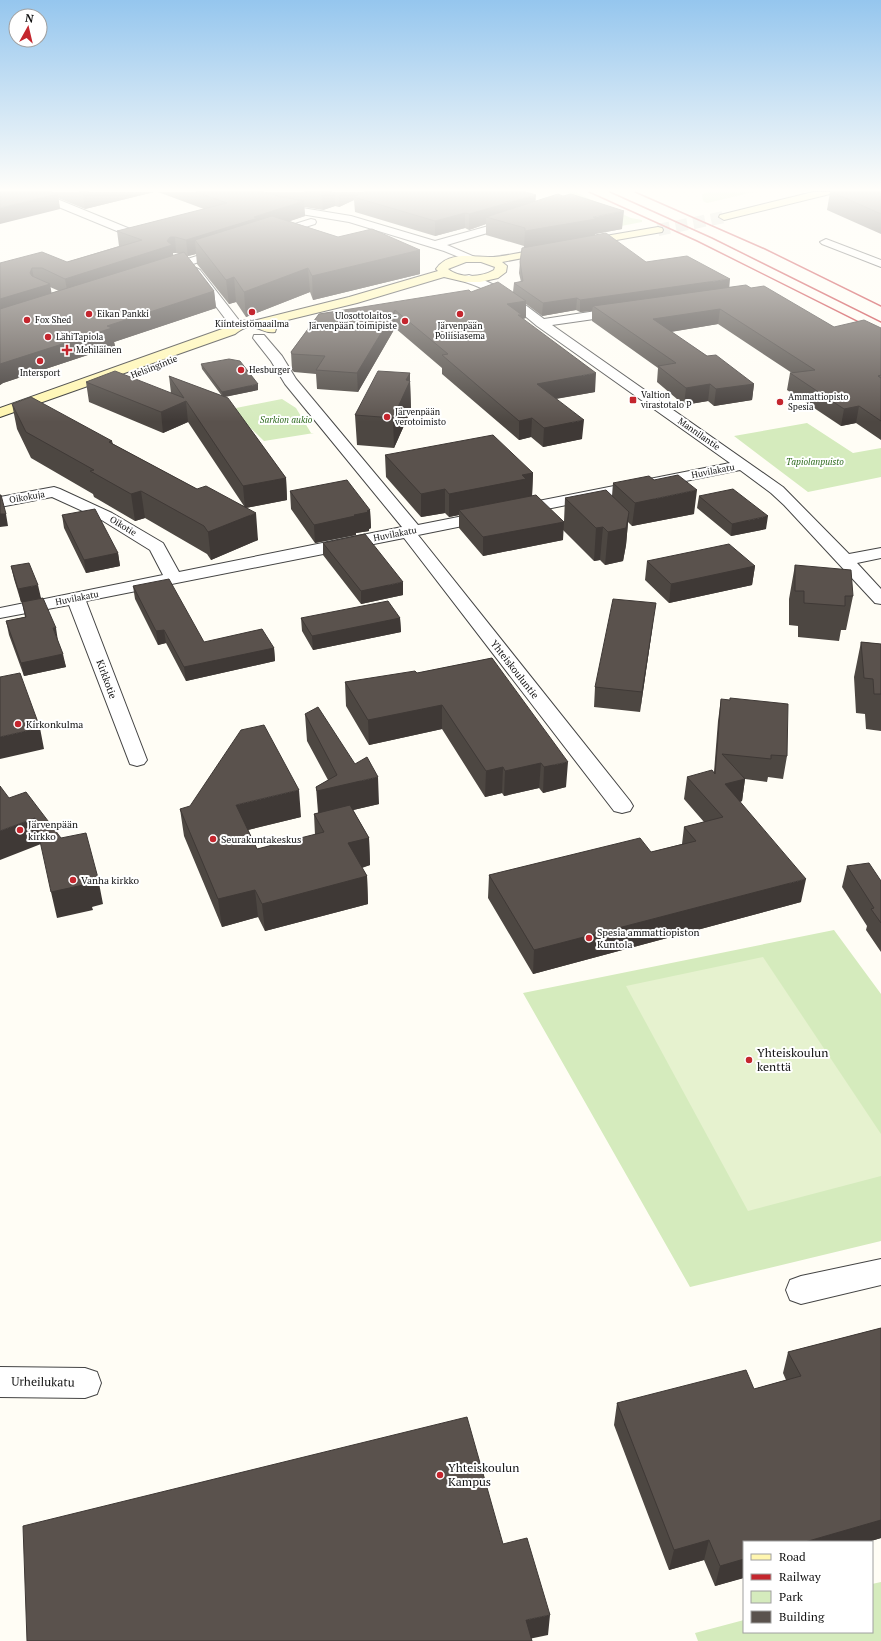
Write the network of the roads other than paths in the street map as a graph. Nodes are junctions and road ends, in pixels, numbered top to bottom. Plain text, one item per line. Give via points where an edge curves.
1 (167, 269) edge
2 (193, 269) edge
3 (442, 269) edge
4 (499, 270) joint
5 (150, 274) edge
6 (444, 274) junction
7 (464, 278) junction
8 (499, 290) junction
9 (637, 309) edge
10 (541, 323) junction
11 (255, 324) junction
12 (270, 329) junction
13 (243, 333) junction
14 (0, 413) edge
15 (0, 423) edge
16 (743, 465) junction
17 (54, 492) joint
18 (0, 502) edge
19 (410, 530) junction
20 (881, 552) edge
21 (846, 560) junction
22 (174, 579) junction
23 (76, 598) junction
24 (881, 599) edge
25 (0, 613) edge
26 (138, 760) dead end
27 (622, 806) dead end
28 (881, 1272) edge
29 (801, 1290) dead end
30 (0, 1382) edge
31 (86, 1383) dead end

1 - 5 street
2 - 13 street, Yhteiskouluntie
3 - 6 main road
4 - 7 main road
4 - 8 street via 494,280 501,286
6 - 7 main road
6 - 11 main road
7 - 8 street, Mannilantie
7 - 12 main road via 355,304
8 - 10 street, Mannilantie
9 - 10 street
10 - 16 street, Mannilantie
11 - 12 main road
11 - 13 main road via 237,326
12 - 13 main road via 267,334
13 - 14 main road, Helsingintie
13 - 15 main road, Helsingintie via 64,402
13 - 19 street, Yhteiskouluntie via 277,359 290,381
16 - 19 street, Huvilakatu
16 - 21 street, Mannilantie via 790,502
17 - 18 street, Oikokuja
17 - 22 street, Oikotie via 106,516 157,547
19 - 22 street, Huvilakatu
19 - 27 street, Yhteiskouluntie
20 - 21 street
21 - 24 street, Mannilantie
22 - 23 street, Huvilakatu
23 - 25 street, Huvilakatu
23 - 26 street, Kirkkotie
28 - 29 street
30 - 31 street, Urheilukatu

